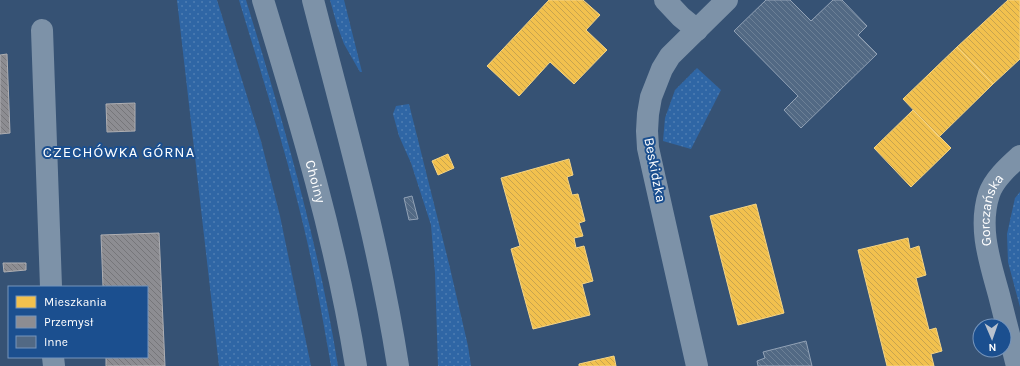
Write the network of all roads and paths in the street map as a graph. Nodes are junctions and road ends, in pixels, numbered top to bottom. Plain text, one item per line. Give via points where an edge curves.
1 (263, 0) edge
2 (314, 0) edge
3 (665, 0) edge
4 (727, 0) edge
5 (42, 30) dead end
6 (697, 30) junction
7 (1020, 156) edge
8 (51, 286) edge
9 (356, 366) edge
10 (398, 366) edge
11 (698, 366) edge
12 (1018, 366) edge

1 - 9 street, Choiny via 320,196
2 - 10 street via 370,226
3 - 6 street
4 - 6 street, Beskidzka
5 - 8 street
6 - 11 street, Beskidzka via 670,56 662,69 651,98 647,131 648,148
7 - 12 street, Gorczańska via 1003,172 990,192 985,215 985,237 991,268

